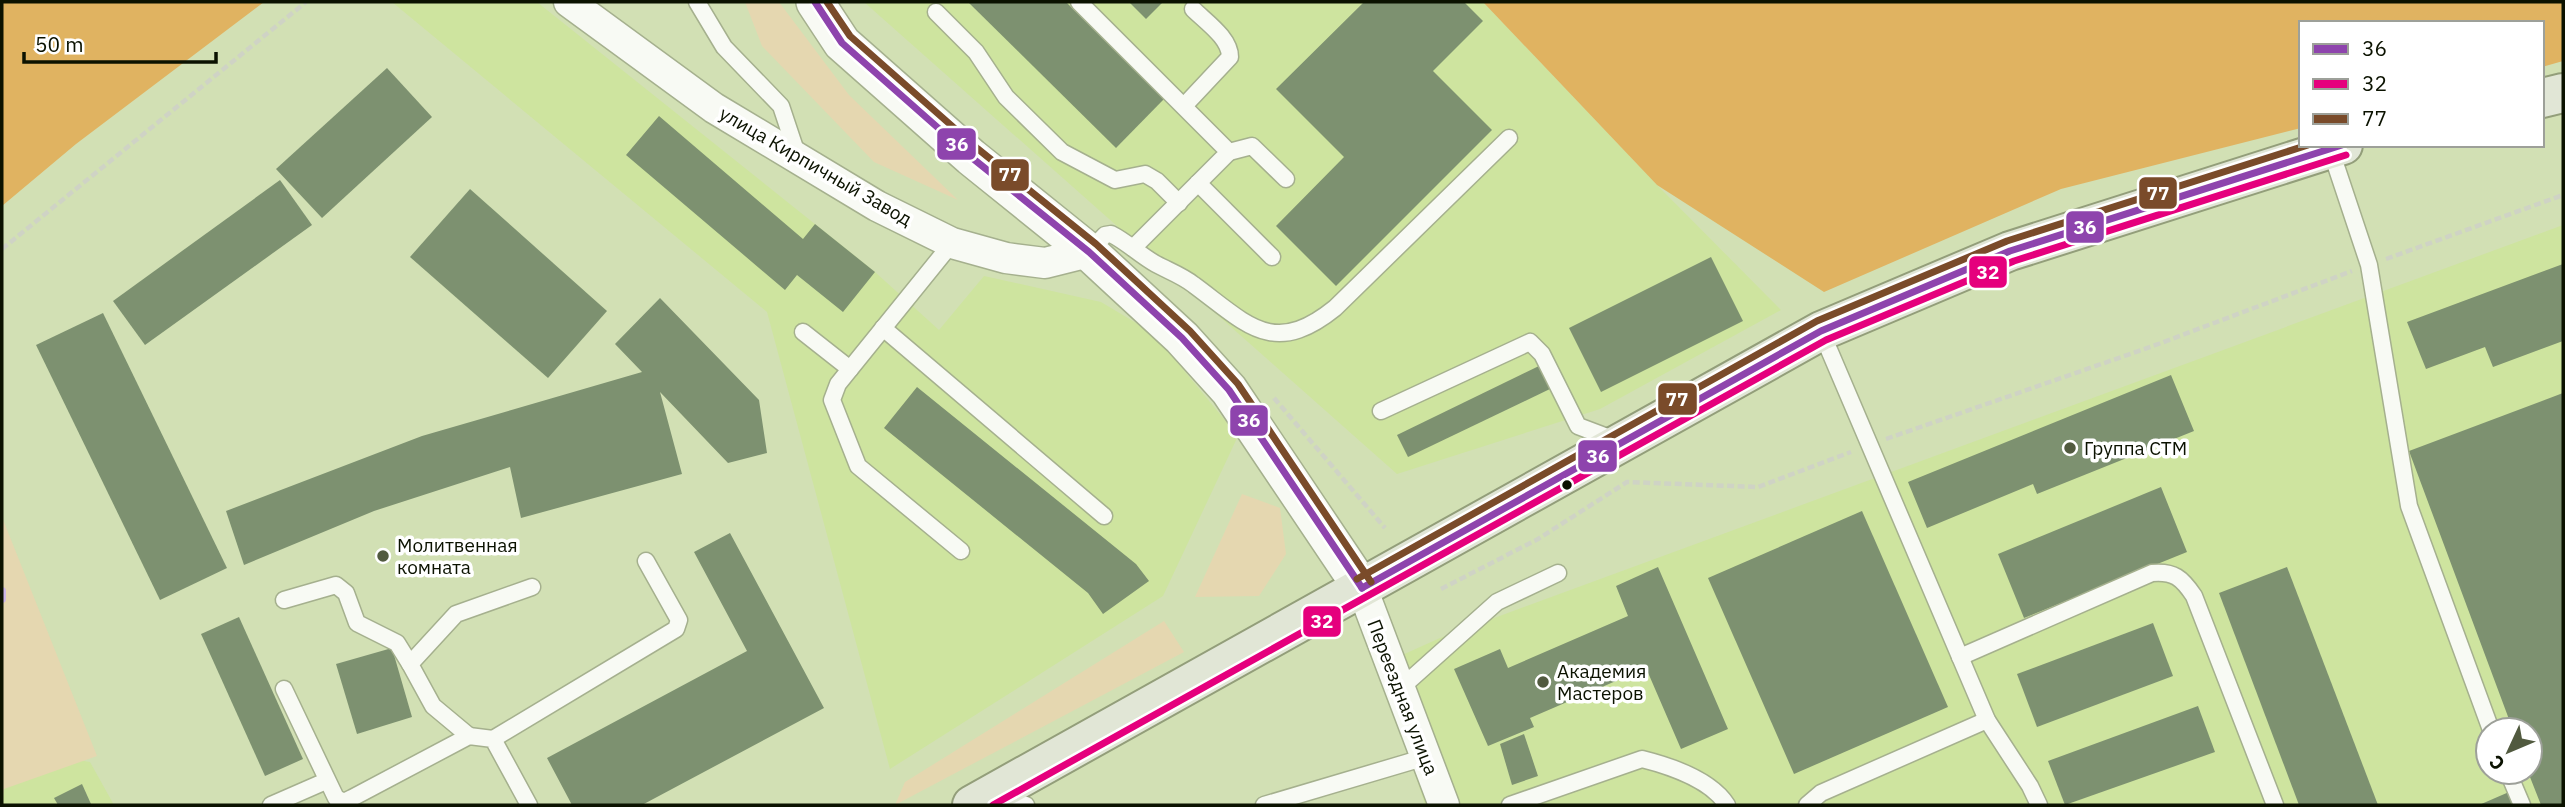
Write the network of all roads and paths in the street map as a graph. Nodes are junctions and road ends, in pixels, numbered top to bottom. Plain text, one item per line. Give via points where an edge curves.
1 (306, 2) edge
2 (569, 2) edge
3 (697, 2) edge
4 (815, 2) edge
5 (1079, 2) edge
6 (1193, 9) dead end
7 (936, 12) dead end
8 (2563, 93) edge
9 (2544, 98) edge
10 (1184, 106) junction
11 (1509, 138) dead end
12 (2336, 147) edge
13 (1229, 152) junction
14 (799, 159) junction
15 (1286, 179) dead end
16 (1198, 183) junction
17 (2563, 195) edge
18 (1179, 202) junction
19 (952, 243) junction
20 (1133, 248) junction
21 (2, 249) edge
22 (1089, 252) junction
23 (1272, 257) dead end
24 (2369, 265) junction
25 (883, 328) junction
26 (1821, 331) junction
27 (803, 332) dead end
28 (850, 369) junction
29 (1381, 411) dead end
30 (1624, 442) junction
31 (1869, 445) junction
32 (1104, 516) dead end
33 (961, 551) dead end
34 (646, 561) dead end
35 (1558, 573) dead end
36 (532, 587) dead end
37 (1362, 588) junction
38 (1441, 589) dead end
39 (284, 600) dead end
40 (1960, 657) junction
41 (410, 664) junction
42 (1402, 687) junction
43 (284, 689) dead end
44 (2486, 716) edge
45 (1987, 720) junction
46 (469, 736) junction
47 (493, 739) junction
48 (1426, 757) junction
49 (326, 781) junction
50 (2514, 786) edge
51 (1554, 789) junction
52 (997, 801) edge
53 (271, 805) edge
54 (529, 805) edge
55 (1264, 805) edge
56 (1444, 805) edge
57 (1510, 805) edge
58 (1560, 805) edge
59 (1727, 805) edge
60 (1807, 805) edge
61 (2039, 805) edge
62 (2275, 805) edge
63 (2522, 805) edge

1 - 21 path
2 - 14 street, улица Кирпичный Завод via 714,108
3 - 14 lane via 724,47 781,106
4 - 22 street via 842,43 971,158
5 - 10 lane
6 - 10 lane via 1224,40 1230,57
7 - 18 lane via 976,52 1006,97 1062,152 1115,180 1145,174
8 - 9 main road
10 - 13 lane
11 - 20 lane via 1335,308 1316,324 1294,333 1268,333 1243,322 1190,282
12 - 24 lane
12 - 26 main road via 2010,251
13 - 15 lane via 1252,146
13 - 16 lane
14 - 19 street, улица Кирпичный Завод via 877,206
16 - 18 lane
16 - 23 lane
17 - 24 path
18 - 20 lane
19 - 22 street, улица Кирпичный Завод via 1045,263
19 - 25 lane
20 - 22 lane via 1111,234
22 - 37 street via 1182,338 1229,390
24 - 31 path
24 - 44 lane via 2410,506
25 - 28 lane
25 - 32 lane
26 - 30 main road
26 - 31 lane
27 - 28 lane
28 - 33 lane via 832,400 858,467
29 - 30 lane via 1530,342 1542,354 1578,426
30 - 37 main road
31 - 38 path via 1758,487 1627,482 1538,539
31 - 40 lane
34 - 47 lane via 679,620 676,629
35 - 42 lane via 1497,602
36 - 41 lane via 456,614
37 - 42 street, Переездная улица
37 - 52 main road
39 - 41 lane via 336,585 346,593 358,624 397,643
40 - 45 lane
40 - 62 lane via 2152,573 2168,572 2182,579 2194,596
41 - 46 lane via 433,706
42 - 48 street, Переездная улица
43 - 49 lane
45 - 60 lane via 1821,793
45 - 61 lane
46 - 47 lane
46 - 49 lane via 344,802
47 - 54 lane
48 - 55 lane
48 - 56 street, Переездная улица
49 - 53 lane
50 - 63 lane
51 - 57 lane
51 - 58 lane
51 - 59 lane via 1642,759 1707,786

